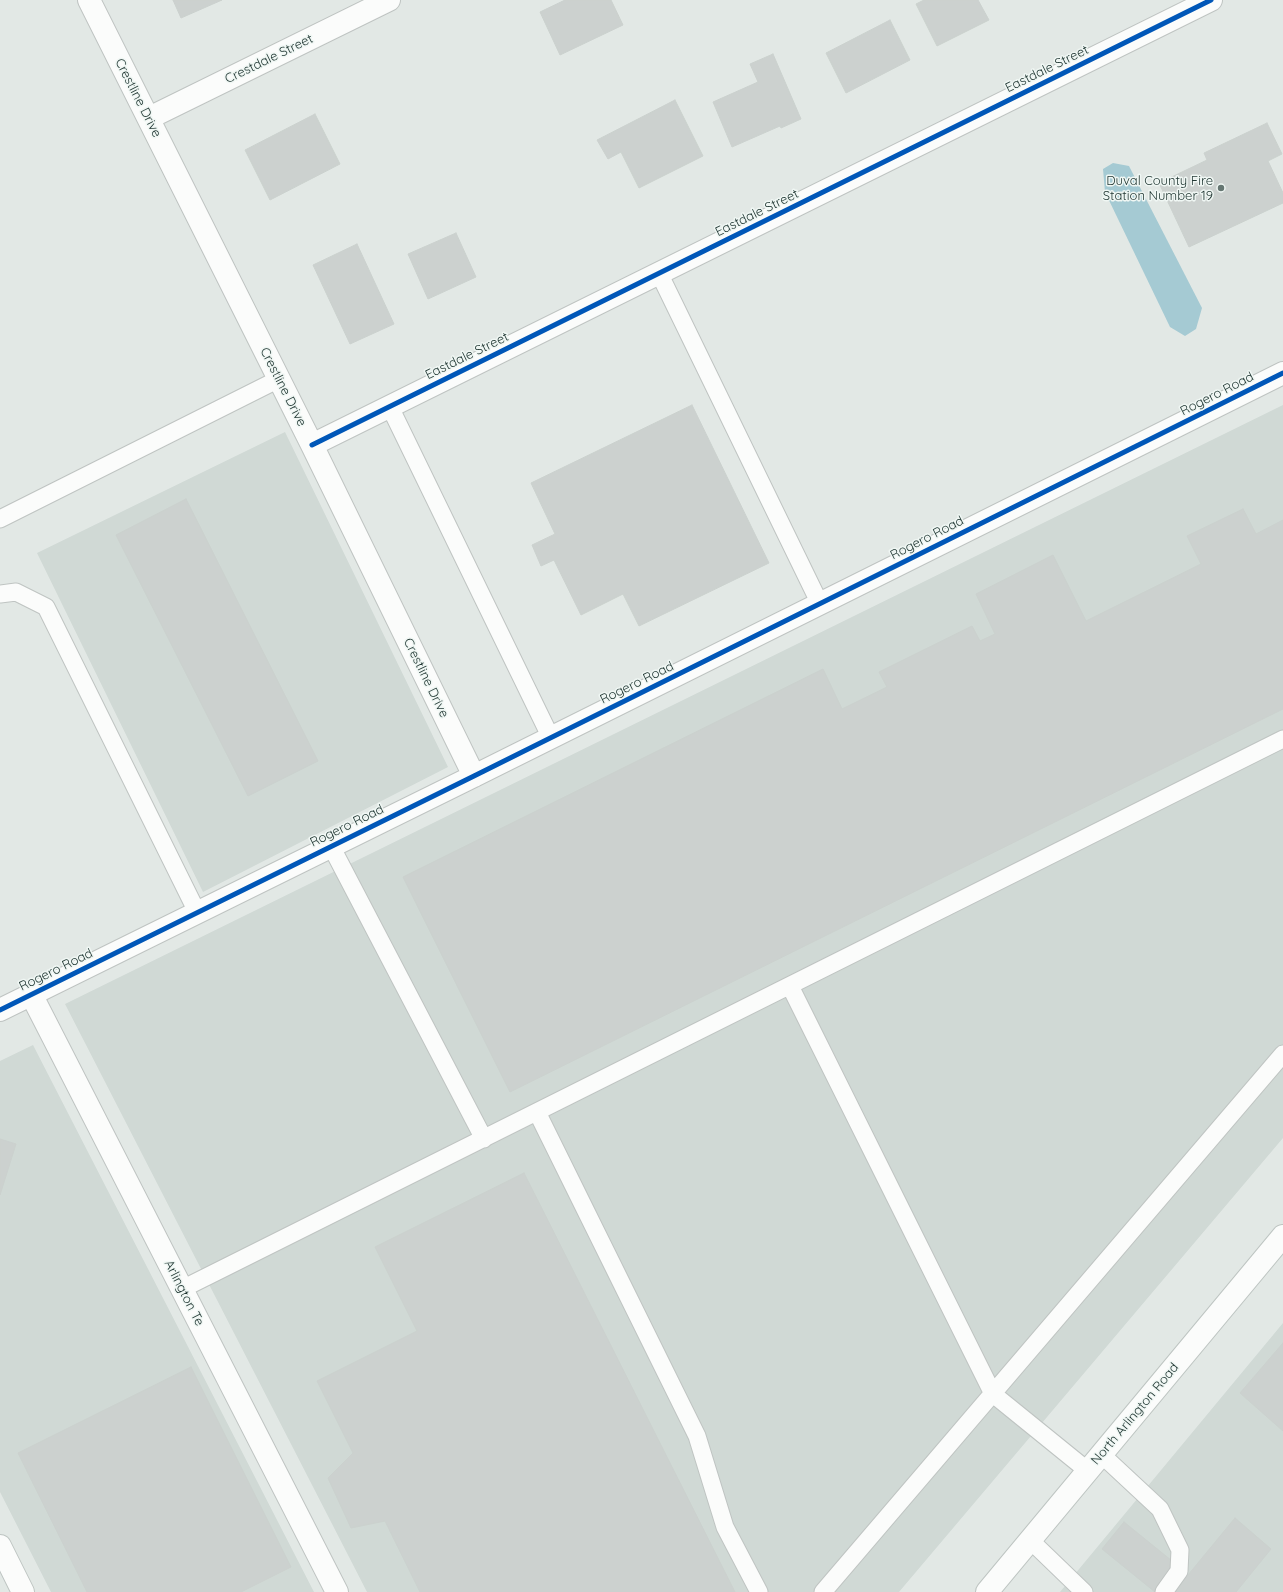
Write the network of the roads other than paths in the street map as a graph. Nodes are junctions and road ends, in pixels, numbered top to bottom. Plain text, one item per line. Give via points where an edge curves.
1 (90, 0) edge
2 (389, 0) edge
3 (1211, 0) edge
4 (149, 118) junction
5 (658, 273) junction
6 (1283, 373) edge
7 (279, 379) junction
8 (390, 407) junction
9 (312, 445) junction
10 (0, 519) edge
11 (0, 594) edge
12 (820, 604) junction
13 (551, 738) junction
14 (1283, 739) edge
15 (474, 776) junction
16 (331, 846) junction
17 (197, 912) junction
18 (790, 986) junction
19 (31, 994) junction
20 (0, 1010) edge
21 (1283, 1054) edge
22 (537, 1112) junction
23 (484, 1139) junction
24 (1283, 1236) edge
25 (182, 1289) junction
26 (993, 1394) junction
27 (1095, 1463) junction
28 (1030, 1540) junction
29 (0, 1546) edge
30 (23, 1592) edge
31 (338, 1592) edge
32 (759, 1592) edge
33 (823, 1592) edge
34 (988, 1592) edge
35 (1084, 1592) edge
36 (1164, 1592) edge

1 - 4 street, Crestline Drive
2 - 4 street, Crestdale Street
3 - 5 street, Eastdale Street
4 - 7 street, Crestline Drive
5 - 8 street, Eastdale Street
5 - 12 lane
6 - 12 street, Rogero Road
7 - 9 street, Crestline Drive
7 - 10 lane
8 - 9 street, Eastdale Street
8 - 13 lane
9 - 15 street, Crestline Drive
11 - 17 lane via 16,592 46,607
12 - 13 street, Rogero Road
13 - 15 street, Rogero Road
14 - 18 lane
15 - 16 street, Rogero Road
16 - 17 street, Rogero Road
16 - 23 lane
17 - 19 street, Rogero Road
18 - 22 lane
18 - 26 lane
19 - 20 street, Rogero Road
19 - 25 street, Arlington Te
21 - 26 lane
22 - 23 lane
22 - 32 lane via 697,1436 725,1527
23 - 25 lane
24 - 27 street, North Arlington Road
25 - 31 street, Arlington Te
26 - 27 lane
26 - 33 lane
27 - 28 street, North Arlington Road
27 - 36 lane via 1160,1509 1180,1550 1179,1571
28 - 34 street, North Arlington Road
28 - 35 lane
29 - 30 street

